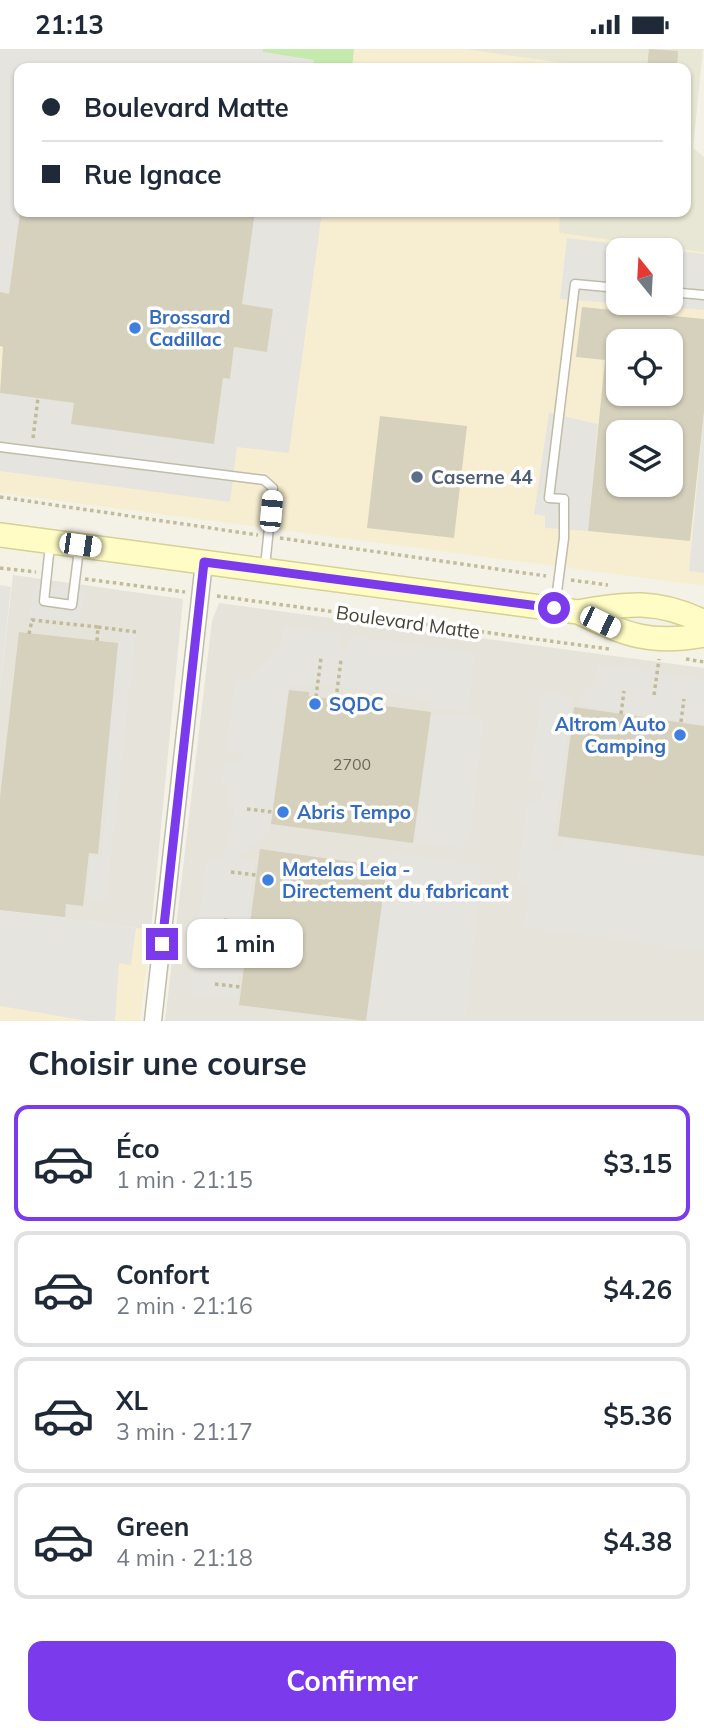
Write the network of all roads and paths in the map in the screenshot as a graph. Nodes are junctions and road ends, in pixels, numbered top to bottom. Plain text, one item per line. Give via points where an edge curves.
1 (606, 287) edge
2 (683, 293) edge
3 (704, 295) edge
4 (38, 398) dead end
5 (34, 425) dead end
6 (0, 447) edge
7 (0, 497) edge
8 (251, 534) dead end
9 (0, 535) edge
10 (288, 540) dead end
11 (51, 542) junction
12 (80, 545) junction
13 (204, 562) junction
14 (0, 568) edge
15 (264, 570) junction
16 (32, 572) dead end
17 (539, 576) dead end
18 (89, 580) dead end
19 (176, 591) dead end
20 (227, 598) dead end
21 (554, 608) junction
22 (578, 612) junction
23 (704, 622) edge
24 (98, 627) junction
25 (136, 632) dead end
26 (29, 633) dead end
27 (704, 635) edge
28 (97, 641) dead end
29 (588, 646) dead end
30 (659, 656) dead end
31 (321, 657) dead end
32 (341, 660) dead end
33 (624, 691) dead end
34 (654, 695) dead end
35 (316, 697) dead end
36 (336, 699) dead end
37 (684, 699) dead end
38 (621, 714) dead end
39 (681, 722) dead end
40 (247, 809) dead end
41 (273, 812) dead end
42 (231, 872) dead end
43 (257, 875) dead end
44 (224, 920) dead end
45 (250, 924) dead end
46 (215, 984) dead end
47 (241, 987) dead end
48 (153, 1021) edge

1 - 21 lane via 575,284 549,498 564,499 564,538
2 - 3 lane
4 - 5 path
6 - 15 lane via 264,480 273,488
7 - 8 path
9 - 11 main road, Boulevard Matte
10 - 17 path
11 - 12 main road, Boulevard Matte
11 - 12 lane via 44,601 72,605
12 - 13 main road, Boulevard Matte
13 - 15 main road, Boulevard Matte
13 - 48 street
14 - 16 path
15 - 21 main road, Boulevard Matte
18 - 19 path
20 - 29 path, Boulevard Matte
21 - 22 main road, Boulevard Matte
22 - 23 main road, Boulevard Matte via 628,603 680,610
22 - 27 main road, Boulevard Matte via 622,633 673,640
24 - 25 path
24 - 26 path via 32,620
24 - 28 path
30 - 34 path
31 - 35 path
32 - 36 path
33 - 38 path
37 - 39 path
40 - 41 path
42 - 43 path
44 - 45 path
46 - 47 path

